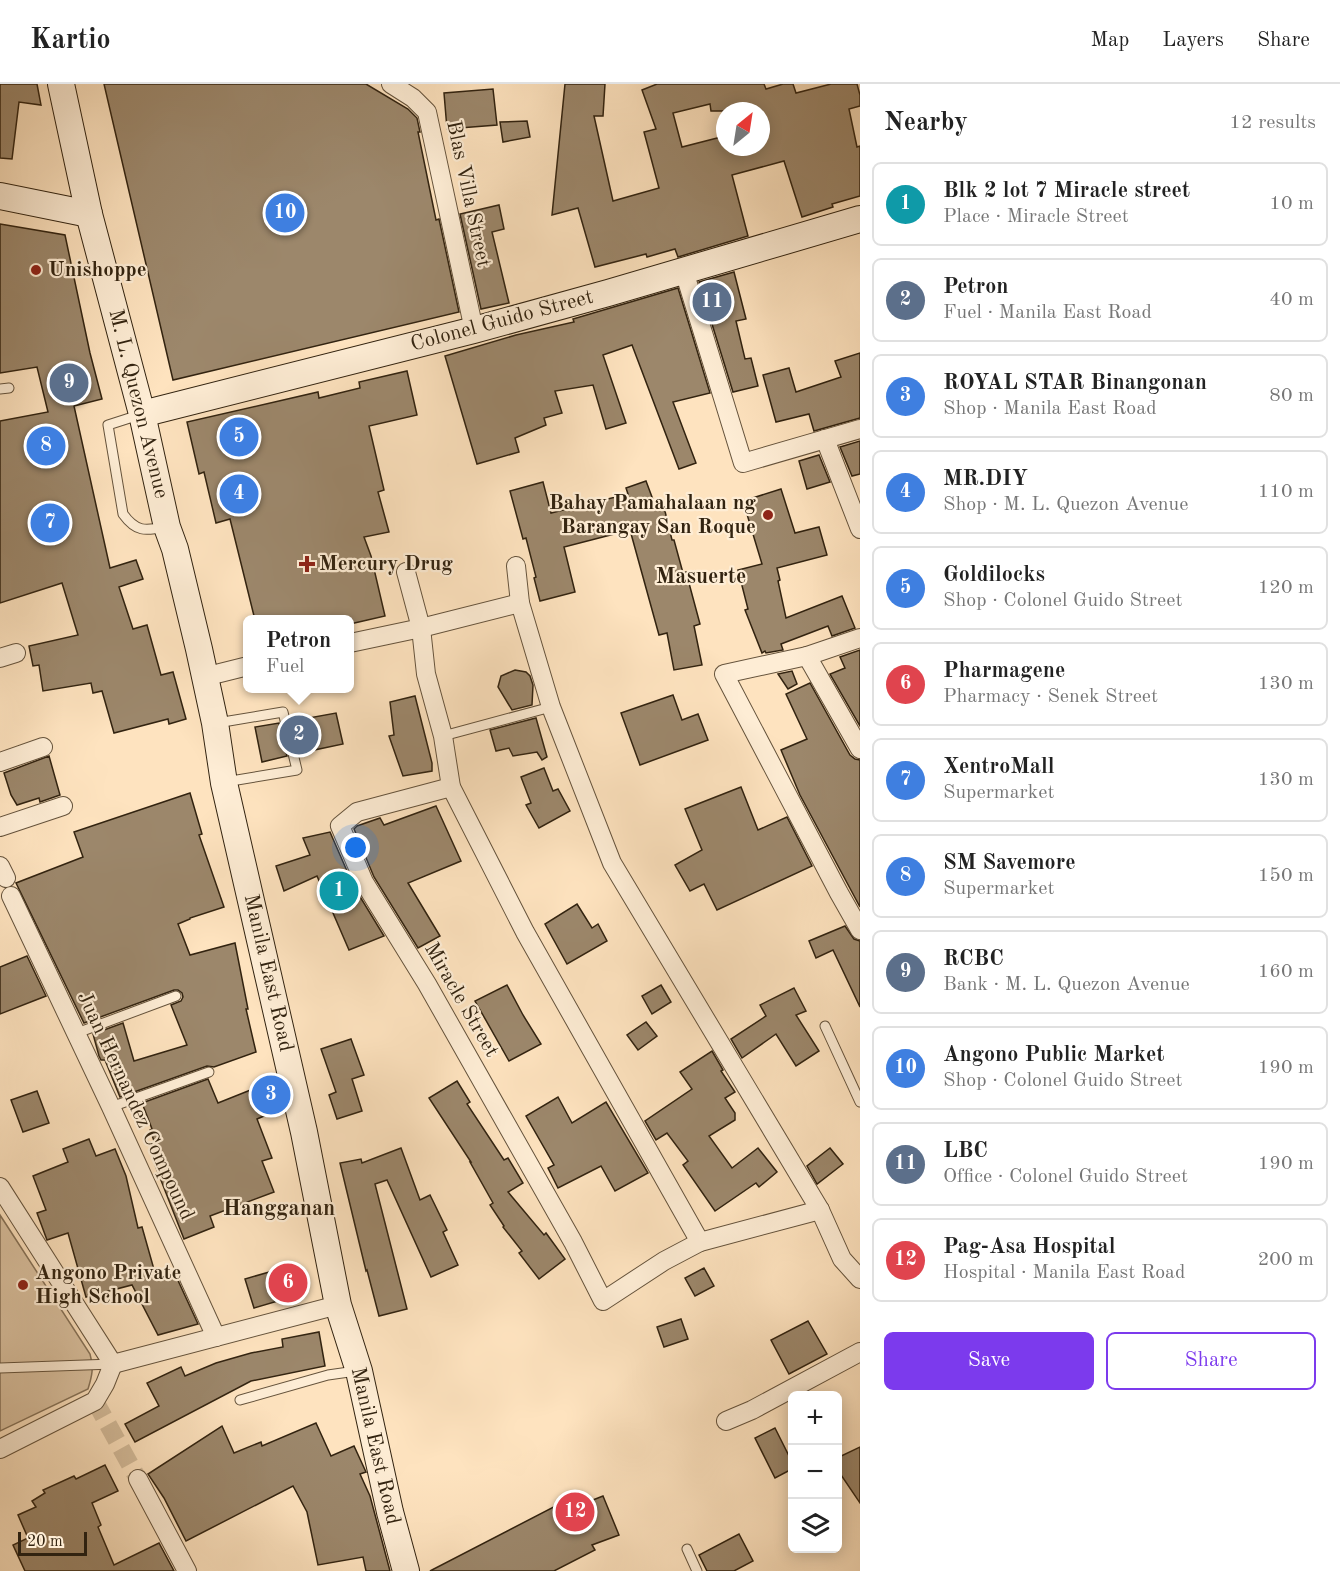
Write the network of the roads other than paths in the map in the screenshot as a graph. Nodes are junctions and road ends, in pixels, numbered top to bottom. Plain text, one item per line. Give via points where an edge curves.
1 (61, 84) edge
2 (391, 84) edge
3 (0, 196) edge
4 (89, 214) junction
5 (860, 219) edge
6 (684, 271) junction
7 (474, 330) junction
8 (142, 414) junction
9 (860, 429) edge
10 (825, 439) junction
11 (860, 529) edge
12 (171, 538) junction
13 (516, 566) dead end
14 (406, 572) dead end
15 (520, 603) junction
16 (421, 628) junction
17 (860, 638) edge
18 (354, 642) edge
19 (807, 656) junction
20 (243, 667) edge
21 (204, 677) junction
22 (550, 707) junction
23 (214, 723) junction
24 (443, 736) junction
25 (43, 747) dead end
26 (860, 749) edge
27 (0, 762) edge
28 (224, 783) junction
29 (451, 787) junction
30 (63, 806) dead end
31 (0, 827) edge
32 (12, 896) dead end
33 (860, 930) edge
34 (176, 996) dead end
35 (825, 1026) dead end
36 (77, 1033) junction
37 (210, 1072) dead end
38 (860, 1102) edge
39 (111, 1107) junction
40 (0, 1187) edge
41 (820, 1210) junction
42 (700, 1242) junction
43 (860, 1279) edge
44 (338, 1305) junction
45 (216, 1337) junction
46 (860, 1352) edge
47 (113, 1364) junction
48 (0, 1368) edge
49 (359, 1371) junction
50 (240, 1400) dead end
51 (726, 1421) dead end
52 (0, 1449) edge
53 (138, 1479) tunnel mouth
54 (687, 1549) dead end
55 (187, 1571) edge
56 (406, 1571) edge
57 (697, 1571) edge

1 - 4 main road, M. L. Quezon Avenue
2 - 7 street, Blas Villa Street via 427,112
3 - 4 main road
4 - 8 main road, M. L. Quezon Avenue
5 - 6 main road, Colonel Guido Street
6 - 7 main road, Colonel Guido Street
6 - 10 street via 743,463
7 - 8 main road, Colonel Guido Street
8 - 12 main road, M. L. Quezon Avenue
8 - 12 lane via 108,424 123,514 137,528
9 - 10 street
10 - 11 street
12 - 21 main road, Manila East Road
13 - 15 street
14 - 16 street
15 - 16 street
15 - 22 street
16 - 18 street
16 - 24 street via 426,674
17 - 19 street
19 - 26 street
19 - 33 street via 724,674
20 - 21 street
21 - 23 main road, Manila East Road
22 - 24 lane
22 - 41 street via 612,863
23 - 28 main road, Manila East Road
23 - 28 lane via 283,712 297,770
24 - 29 street
25 - 27 street
28 - 44 main road, Manila East Road via 304,1132
29 - 42 street via 525,932
29 - 42 street, Miracle Street via 357,812 340,826 364,882 427,984 603,1301
30 - 31 street
32 - 36 street, Juan Hernandez Compound
34 - 36 lane
35 - 38 lane
36 - 39 street, Juan Hernandez Compound
37 - 39 lane
39 - 45 street, Juan Hernandez Compound
40 - 47 street
41 - 42 street
41 - 43 street via 842,1259
44 - 45 street
44 - 49 main road, Manila East Road
45 - 47 street
46 - 51 street
47 - 48 lane
47 - 52 street via 95,1401
49 - 50 lane
49 - 56 main road, Manila East Road
53 - 55 street
54 - 57 lane

